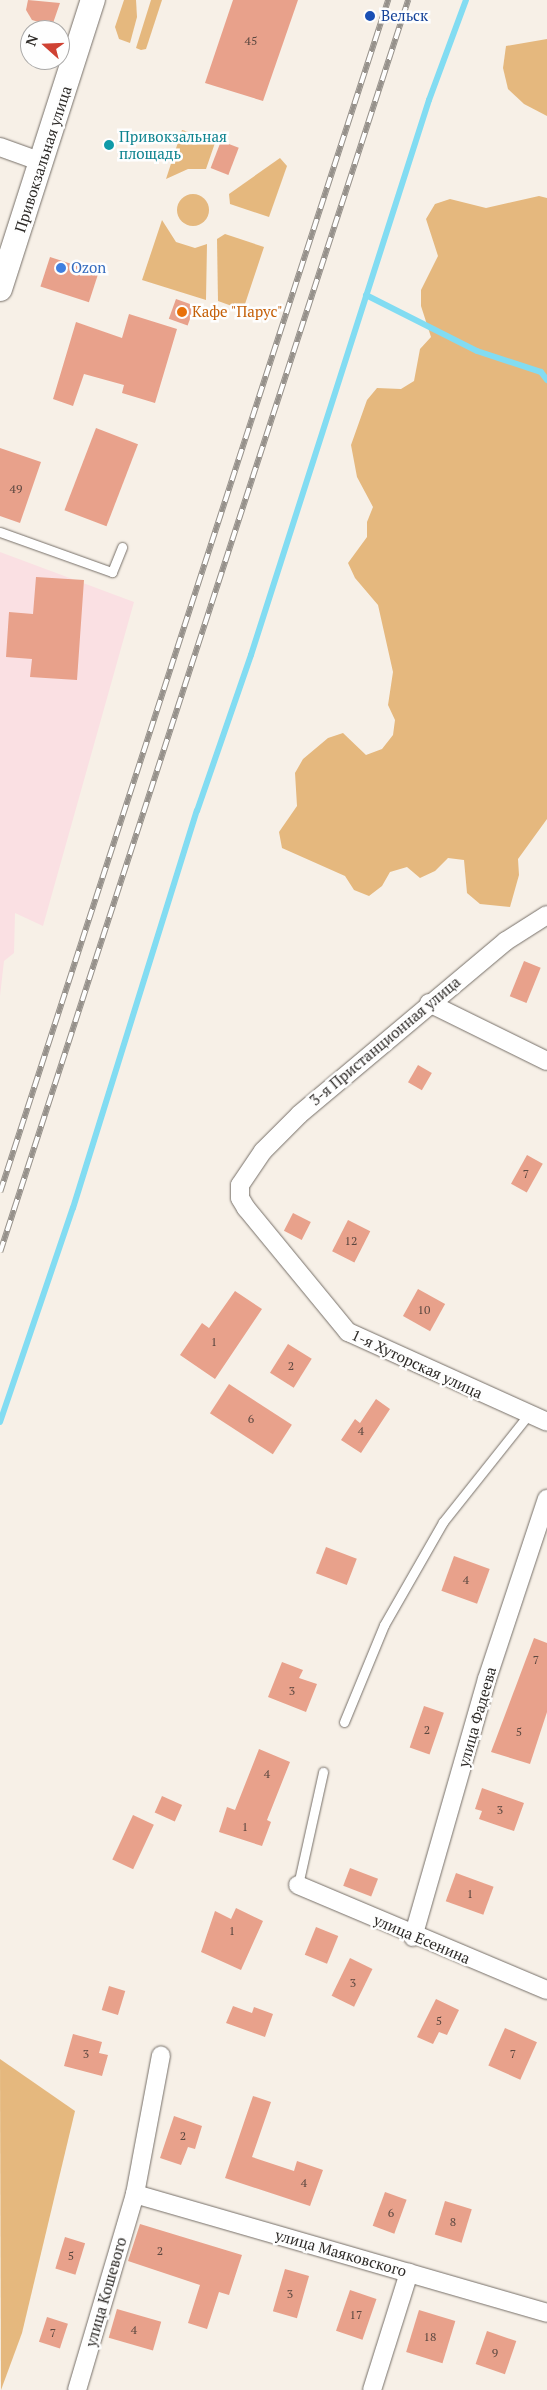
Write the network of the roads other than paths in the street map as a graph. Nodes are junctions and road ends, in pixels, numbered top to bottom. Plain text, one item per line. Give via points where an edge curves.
1 (87, 1) edge
2 (0, 147) edge
3 (42, 162) junction
4 (0, 289) edge
5 (0, 532) edge
6 (122, 547) dead end
7 (547, 915) edge
8 (429, 1003) junction
9 (547, 1061) edge
10 (240, 1184) joint
11 (528, 1415) junction
12 (547, 1422) edge
13 (547, 1499) edge
14 (344, 1722) dead end
15 (323, 1772) dead end
16 (298, 1885) joint
17 (413, 1937) junction
18 (547, 1990) edge
19 (162, 2056) dead end
20 (135, 2194) junction
21 (409, 2273) junction
22 (547, 2313) edge
23 (77, 2390) edge
24 (372, 2390) edge

1 - 3 street, Привокзальная улица
2 - 3 street
3 - 4 street, Привокзальная улица
5 - 6 lane via 112,572
7 - 8 street, 3-я Пристанционная улица via 506,940
8 - 9 street
8 - 10 street, 3-я Пристанционная улица via 298,1115 263,1151
10 - 11 street, 1-я Хуторская улица via 240,1198 246,1208 348,1332
11 - 12 street, 1-я Хуторская улица
11 - 14 lane via 444,1522 384,1625
13 - 17 street, улица Фадеева via 487,1679
15 - 16 lane
16 - 17 street, улица Есенина
17 - 18 street, улица Есенина
19 - 20 street, улица Кошевого
20 - 21 street, улица Маяковского
20 - 23 street, улица Кошевого
21 - 22 street, улица Маяковского
21 - 24 street

